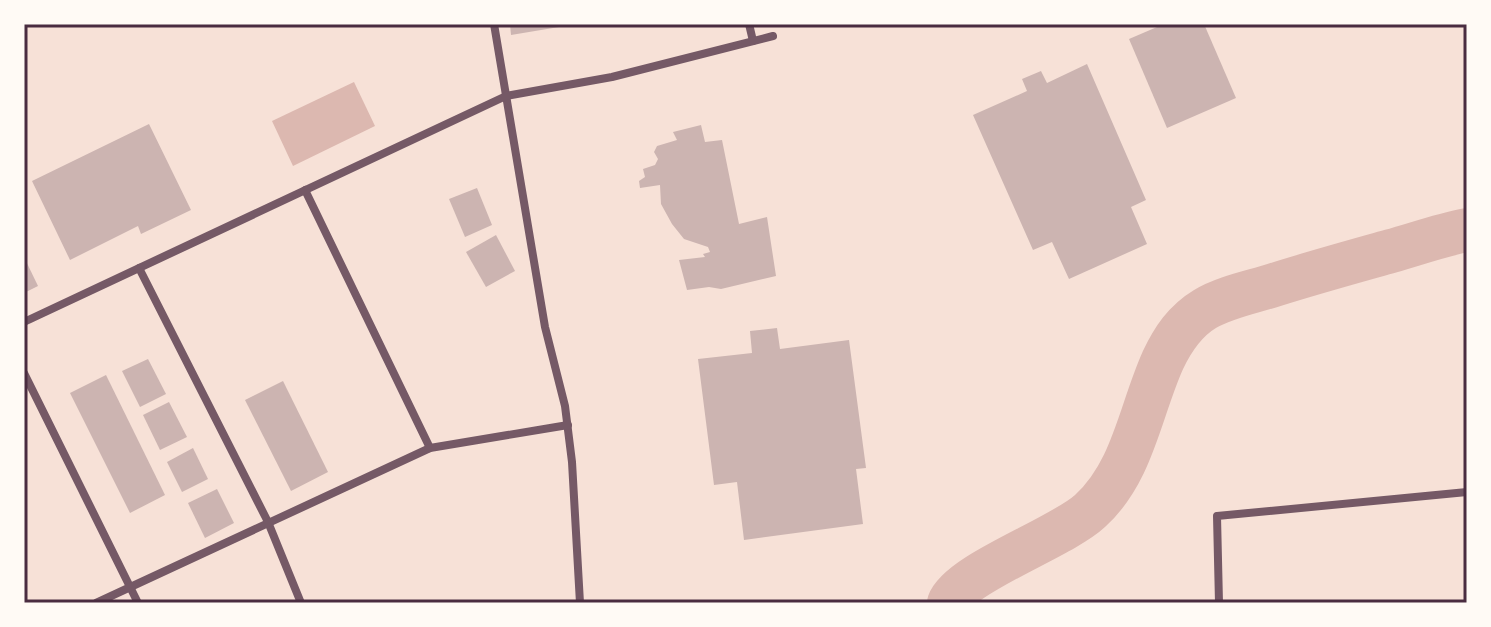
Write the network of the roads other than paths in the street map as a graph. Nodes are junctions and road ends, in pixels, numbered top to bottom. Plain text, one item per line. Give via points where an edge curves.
1 (494, 24) edge
2 (749, 24) edge
3 (773, 36) dead end
4 (753, 41) junction
5 (506, 96) junction
6 (305, 190) junction
7 (139, 268) junction
8 (24, 322) edge
9 (24, 373) edge
10 (568, 425) junction
11 (430, 448) junction
12 (1467, 492) edge
13 (268, 522) junction
14 (130, 587) junction
15 (96, 603) edge
16 (138, 603) edge
17 (301, 603) edge
18 (580, 603) edge
19 (1219, 603) edge

1 - 5 street
2 - 4 street
3 - 4 street
4 - 5 street via 612,77
5 - 6 street
5 - 10 street via 545,327
6 - 7 street
6 - 11 street
7 - 8 street
7 - 13 street
9 - 14 street
10 - 11 street
10 - 18 street
11 - 13 street
12 - 19 street via 1217,516
13 - 14 street
13 - 17 street
14 - 15 street
14 - 16 street

